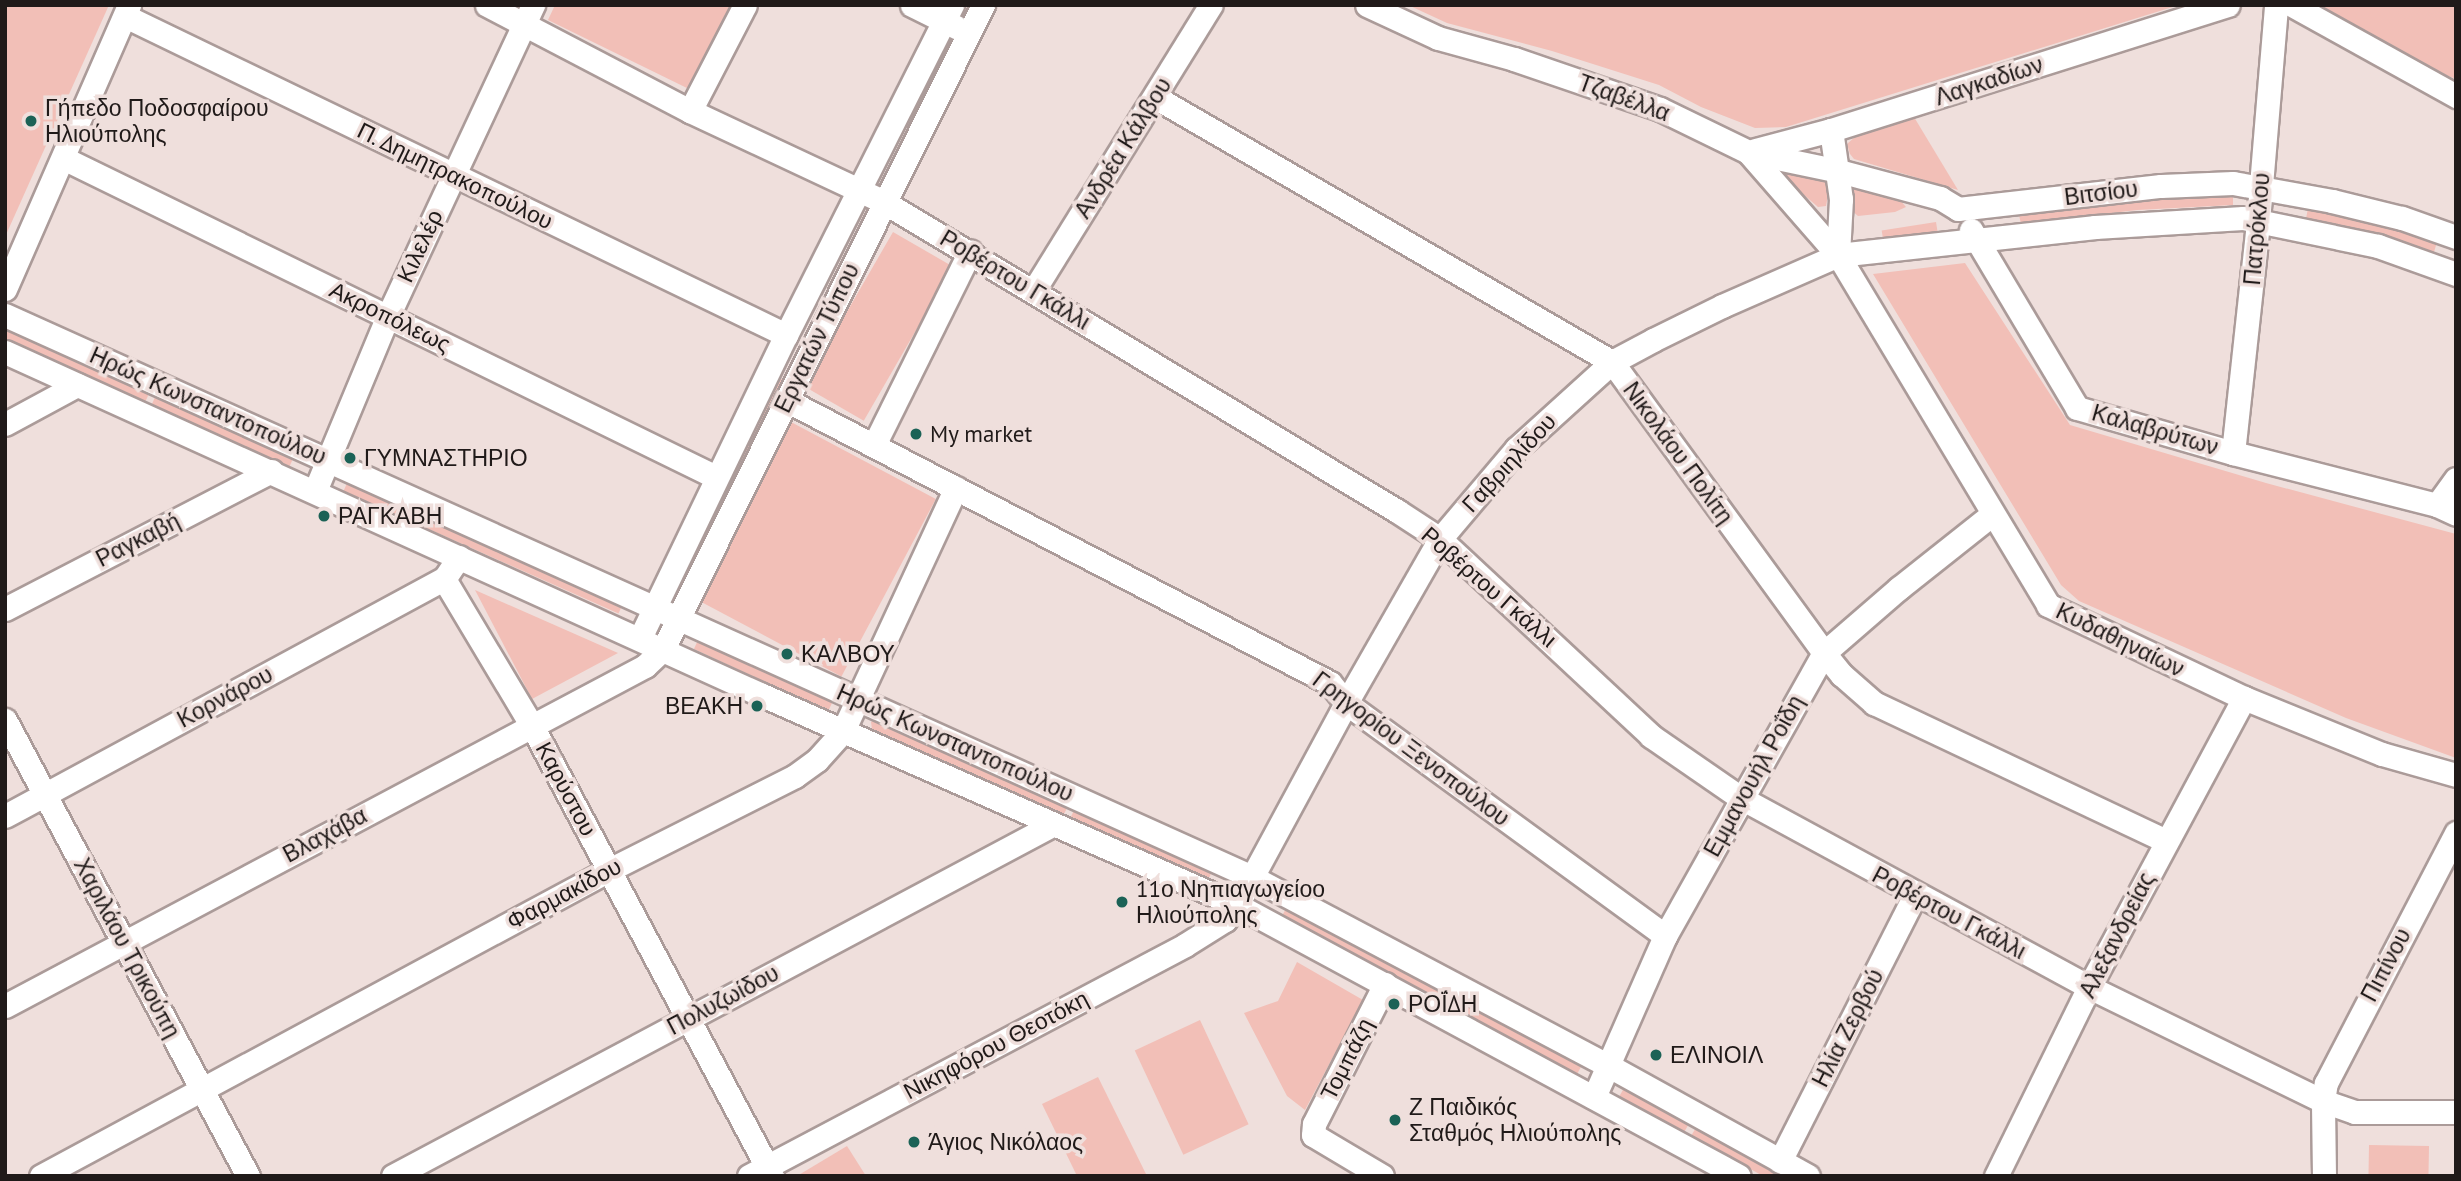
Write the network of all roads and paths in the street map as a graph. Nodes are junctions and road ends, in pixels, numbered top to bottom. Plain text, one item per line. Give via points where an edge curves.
1 (487, 5) edge
2 (745, 5) edge
3 (912, 5) edge
4 (983, 5) edge
5 (1211, 5) edge
6 (1367, 5) edge
7 (2228, 5) edge
8 (2276, 5) edge
9 (2292, 5) edge
10 (127, 11) edge
11 (949, 13) edge
12 (529, 15) edge
13 (969, 34) junction
14 (2456, 96) edge
15 (1155, 97) junction
16 (690, 111) junction
17 (1831, 130) junction
18 (1748, 152) junction
19 (63, 158) junction
20 (1839, 171) junction
21 (453, 176) junction
22 (2261, 187) junction
23 (861, 190) junction
24 (884, 202) junction
25 (1958, 209) junction
26 (2258, 221) junction
27 (2456, 237) edge
28 (1978, 242) junction
29 (970, 252) junction
30 (1838, 255) junction
31 (2456, 274) edge
32 (5, 289) edge
33 (1034, 290) junction
34 (5, 315) edge
35 (388, 316) junction
36 (786, 335) junction
37 (5, 352) edge
38 (1612, 362) junction
39 (77, 385) junction
40 (786, 400) junction
41 (5, 424) edge
42 (874, 445) junction
43 (2234, 453) junction
44 (328, 460) junction
45 (271, 471) junction
46 (716, 477) junction
47 (2456, 479) edge
48 (957, 488) junction
49 (315, 491) junction
50 (2447, 509) edge
51 (1991, 515) junction
52 (1440, 539) junction
53 (459, 557) junction
54 (444, 579) junction
55 (655, 608) junction
56 (5, 609) edge
57 (678, 618) junction
58 (640, 638) junction
59 (663, 649) junction
60 (1824, 653) junction
61 (645, 666) joint
62 (2244, 698) junction
63 (857, 699) junction
64 (1346, 703) junction
65 (5, 720) edge
66 (532, 726) junction
67 (843, 731) junction
68 (2456, 775) edge
69 (45, 794) junction
70 (1741, 798) junction
71 (5, 816) edge
72 (1052, 825) junction
73 (2456, 833) edge
74 (2166, 841) junction
75 (609, 870) junction
76 (1250, 876) junction
77 (1916, 895) junction
78 (1237, 905) junction
79 (1665, 936) junction
80 (122, 943) junction
81 (1385, 984) junction
82 (2089, 987) junction
83 (5, 1006) edge
84 (688, 1018) junction
85 (1609, 1066) junction
86 (204, 1090) junction
87 (1594, 1097) junction
88 (2323, 1101) junction
89 (2456, 1112) edge
90 (1780, 1161) junction
91 (763, 1173) edge
92 (41, 1176) edge
93 (248, 1176) edge
94 (393, 1176) edge
95 (1382, 1176) edge
96 (1739, 1176) edge
97 (1808, 1176) edge
98 (1996, 1176) edge
99 (2324, 1176) edge

1 - 12 street, Ροβέρτου Γκάλλι
2 - 16 street
3 - 11 street
4 - 13 street, Εργατών Τύπου
5 - 15 street, Ανδρέα Κάλβου
6 - 18 street, Τζαβέλλα via 1438,38 1660,109
7 - 17 street, Λαγκαδίων
8 - 22 street, Πατρόκλου
9 - 14 street
10 - 19 street
10 - 21 street, Π. Δημητρακοπούλου
11 - 13 street
11 - 23 street, Εργατών Τύπου
12 - 16 street, Ροβέρτου Γκάλλι
12 - 21 street, Κιλελέρ
13 - 24 street, Εργατών Τύπου
15 - 33 street, Ανδρέα Κάλβου
15 - 38 street, Νικολάου Πολίτη
16 - 23 street, Ροβέρτου Γκάλλι
17 - 18 street, Λαγκαδίων
17 - 20 street
18 - 20 street
18 - 30 street, Τζαβέλλα
19 - 32 street
19 - 35 street, Ακροπόλεως
20 - 25 street via 1940,198
20 - 30 street
21 - 35 street, Κιλελέρ
21 - 36 street, Π. Δημητρακοπούλου
22 - 25 street, Βιτσίου via 2233,183 2161,186
22 - 26 street, Πατρόκλου
22 - 27 street, Βιτσίου via 2402,218
23 - 24 street, Ροβέρτου Γκάλλι
23 - 36 street, Εργατών Τύπου
24 - 29 street, Ροβέρτου Γκάλλι
24 - 40 street, Εργατών Τύπου
25 - 28 street, Καλαβρύτων
26 - 28 street, Βιτσίου via 2214,218
26 - 31 street, Βιτσίου via 2378,246
26 - 43 street, Πατρόκλου
28 - 30 street, Βιτσίου
28 - 43 street, Καλαβρύτων via 2077,408
29 - 33 street, Ροβέρτου Γκάλλι
29 - 42 street
30 - 38 street, Γαβριηλίδου via 1722,306
30 - 51 street, Κυδαθηναίων
33 - 52 street, Ροβέρτου Γκάλλι
34 - 44 street, Ηρώς Κωνσταντοπούλου
35 - 44 street, Κιλελέρ
35 - 46 street, Ακροπόλεως
36 - 46 street, Εργατών Τύπου
37 - 39 street, Ηρώς Κωνσταντοπούλου
38 - 52 street, Γαβριηλίδου via 1516,449
38 - 60 street, Νικολάου Πολίτη
39 - 41 street
39 - 45 street, Ηρώς Κωνσταντοπούλου
40 - 42 street, Γρηγορίου Ξενοπούλου
40 - 57 street, Εργατών Τύπου
42 - 48 street, Γρηγορίου Ξενοπούλου
43 - 50 street, Καλαβρύτων
44 - 49 street, Κιλελέρ
44 - 55 street, Ηρώς Κωνσταντοπούλου
45 - 49 street, Ηρώς Κωνσταντοπούλου
45 - 56 street, Ραγκαβή
46 - 55 street, Εργατών Τύπου
47 - 50 street
48 - 63 street, Φαρμακίδου
48 - 64 street, Γρηγορίου Ξενοπούλου via 1330,682
49 - 53 street, Ηρώς Κωνσταντοπούλου
51 - 60 street, Εμμανουήλ Ροΐδη
51 - 62 street, Κυδαθηναίων via 2048,605
52 - 64 street, Γαβριηλίδου
52 - 70 street, Ροβέρτου Γκάλλι via 1651,736
53 - 54 street
53 - 58 street, Ηρώς Κωνσταντοπούλου
54 - 66 street, Καρύστου
54 - 69 street, Κορνάρου
55 - 57 street, Ηρώς Κωνσταντοπούλου
55 - 58 street, Εργατών Τύπου
57 - 59 street, Εργατών Τύπου
57 - 63 street, Ηρώς Κωνσταντοπούλου
58 - 59 street, Ηρώς Κωνσταντοπούλου
59 - 61 street, Εργατών Τύπου
59 - 67 street, Ηρώς Κωνσταντοπούλου
60 - 70 street, Εμμανουήλ Ροΐδη
60 - 74 street, Νικολάου Πολίτη via 1874,703 1895,715
61 - 66 street, Βλαχάβα
62 - 68 street, Κυδαθηναίων via 2382,754
62 - 74 street, Αλεξανδρείας
63 - 67 street, Φαρμακίδου
63 - 76 street, Ηρώς Κωνσταντοπούλου
64 - 76 street, Γαβριηλίδου
64 - 79 street, Γρηγορίου Ξενοπούλου
65 - 69 street, Χαριλάου Τρικούπη
66 - 75 street, Καρύστου
66 - 80 street, Βλαχάβα
67 - 72 street, Ηρώς Κωνσταντοπούλου
67 - 75 street, Φαρμακίδου via 795,776
69 - 71 street, Κορνάρου
69 - 80 street, Χαριλάου Τρικούπη
70 - 77 street, Ροβέρτου Γκάλλι
70 - 79 street, Εμμανουήλ Ροΐδη
72 - 78 street, Ηρώς Κωνσταντοπούλου
72 - 84 street, Πολυζωίδου
73 - 88 street, Πιπίνου via 2340,1054
74 - 82 street, Αλεξανδρείας
75 - 84 street, Καρύστου
75 - 86 street, Φαρμακίδου
76 - 78 street, Γαβριηλίδου
76 - 85 street, Ηρώς Κωνσταντοπούλου
77 - 82 street, Ροβέρτου Γκάλλι
77 - 90 street, Ηλία Ζερβού
78 - 81 street, Ηρώς Κωνσταντοπούλου
78 - 91 street, Νικηφόρου Θεοτόκη via 1225,920 1185,945
79 - 85 street, Εμμανουήλ Ροΐδη
80 - 83 street, Βλαχάβα
80 - 86 street, Χαριλάου Τρικούπη
81 - 87 street, Ηρώς Κωνσταντοπούλου
81 - 95 street, Τομπάζη via 1314,1124 1313,1135
82 - 88 street, Ροβέρτου Γκάλλι
82 - 98 street, Αλεξανδρείας
84 - 91 street, Καρύστου
84 - 94 street, Πολυζωίδου
85 - 87 street, Εμμανουήλ Ροΐδη
85 - 90 street, Ηρώς Κωνσταντοπούλου
86 - 92 street, Φαρμακίδου
86 - 93 street, Χαριλάου Τρικούπη
87 - 96 street, Ηρώς Κωνσταντοπούλου
88 - 89 street, Ροβέρτου Γκάλλι via 2355,1112
88 - 99 street, Πιπίνου
90 - 97 street, Ηρώς Κωνσταντοπούλου

